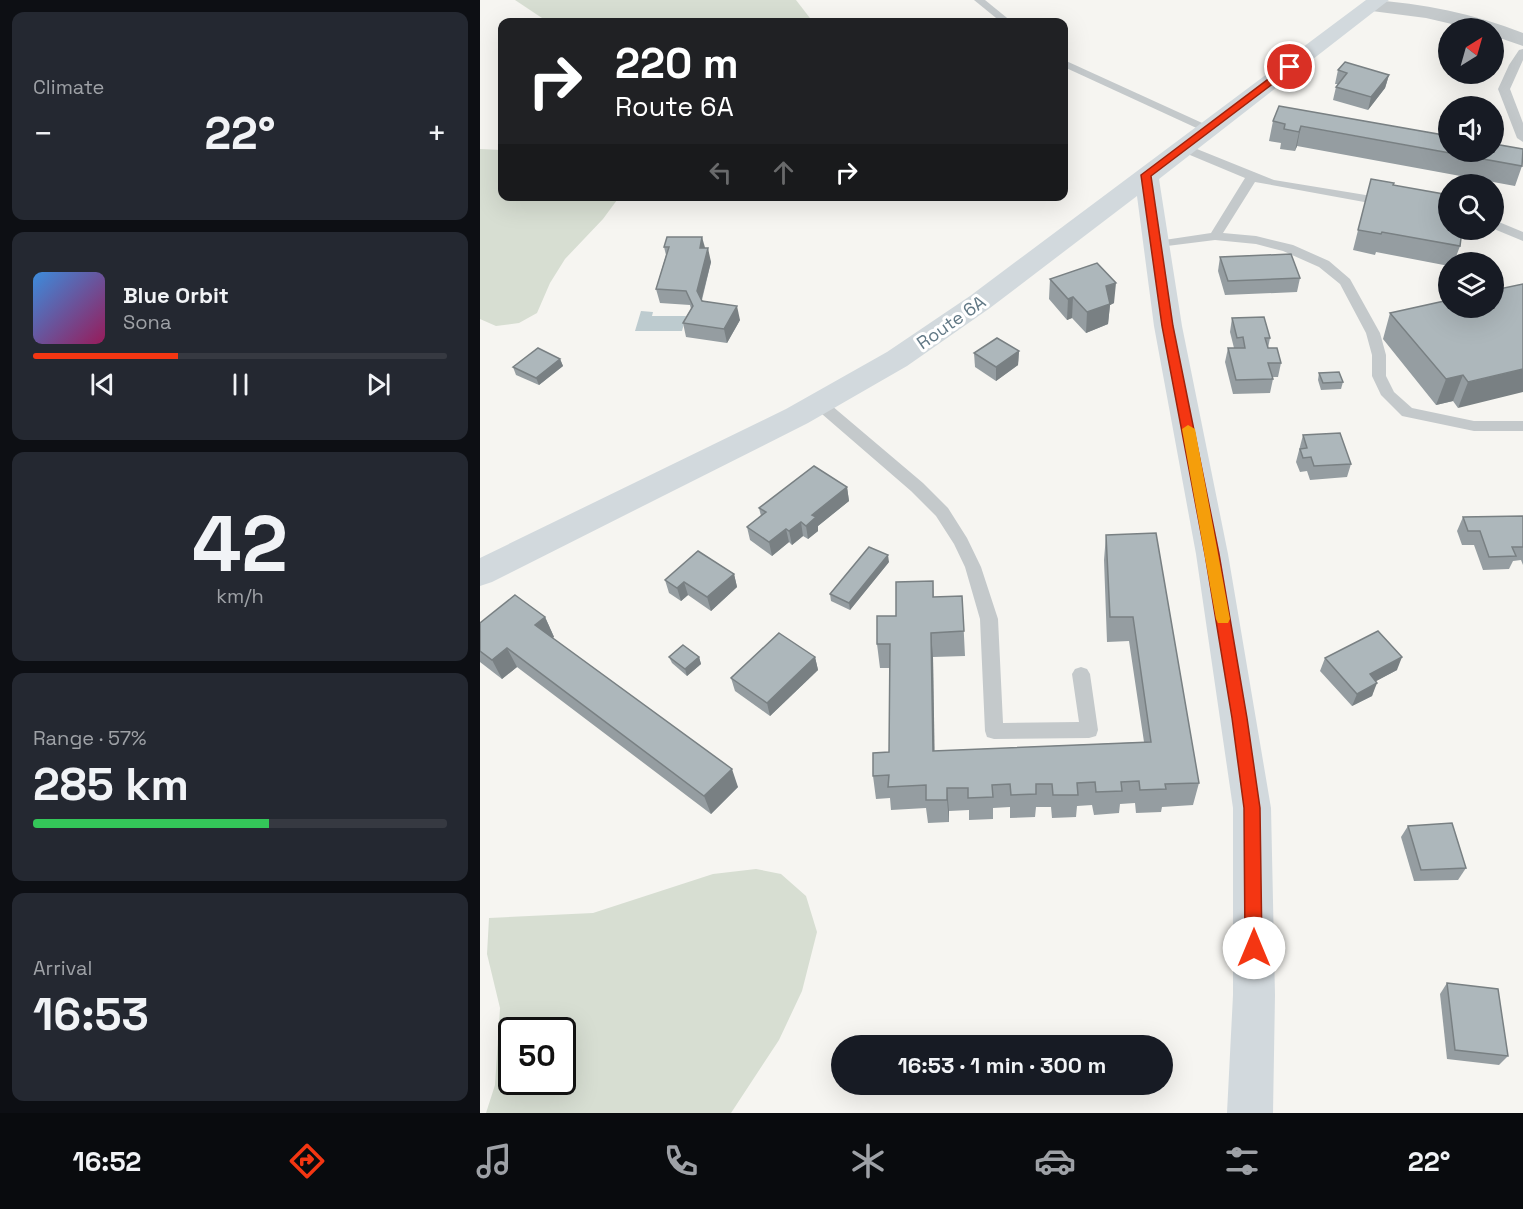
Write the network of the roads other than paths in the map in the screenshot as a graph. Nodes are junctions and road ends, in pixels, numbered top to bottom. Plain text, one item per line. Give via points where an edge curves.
1 (979, 0) edge
2 (1375, 3) edge
3 (1002, 18) edge
4 (1450, 18) edge
5 (1504, 33) edge
6 (1523, 40) edge
7 (1523, 52) edge
8 (1068, 65) edge
9 (1206, 129) junction
10 (1523, 138) edge
11 (1182, 147) junction
12 (1146, 175) junction
13 (1252, 177) junction
14 (1403, 204) edge
15 (1504, 228) edge
16 (1215, 236) junction
17 (1523, 237) edge
18 (1156, 245) junction
19 (820, 404) junction
20 (1523, 426) edge
21 (480, 573) edge
22 (1081, 674) dead end
23 (1250, 1113) edge

1 - 3 lane
2 - 4 street
2 - 9 main road, Route 6A
5 - 6 street
7 - 10 lane via 1504,89
8 - 9 lane
9 - 11 main road, Route 6A
11 - 12 main road, Route 6A
11 - 13 lane
12 - 18 main road
12 - 19 main road, Route 6A via 980,302 854,386
13 - 14 lane
13 - 16 lane
15 - 17 lane
16 - 18 lane
16 - 20 lane via 1288,248 1324,264 1345,282 1373,333 1379,376 1388,394 1407,412 1474,426
18 - 23 main road via 1212,554 1252,808 1254,995
19 - 21 main road, Route 6A
19 - 22 lane via 917,487 942,512 961,542 989,619 994,731 1089,730

